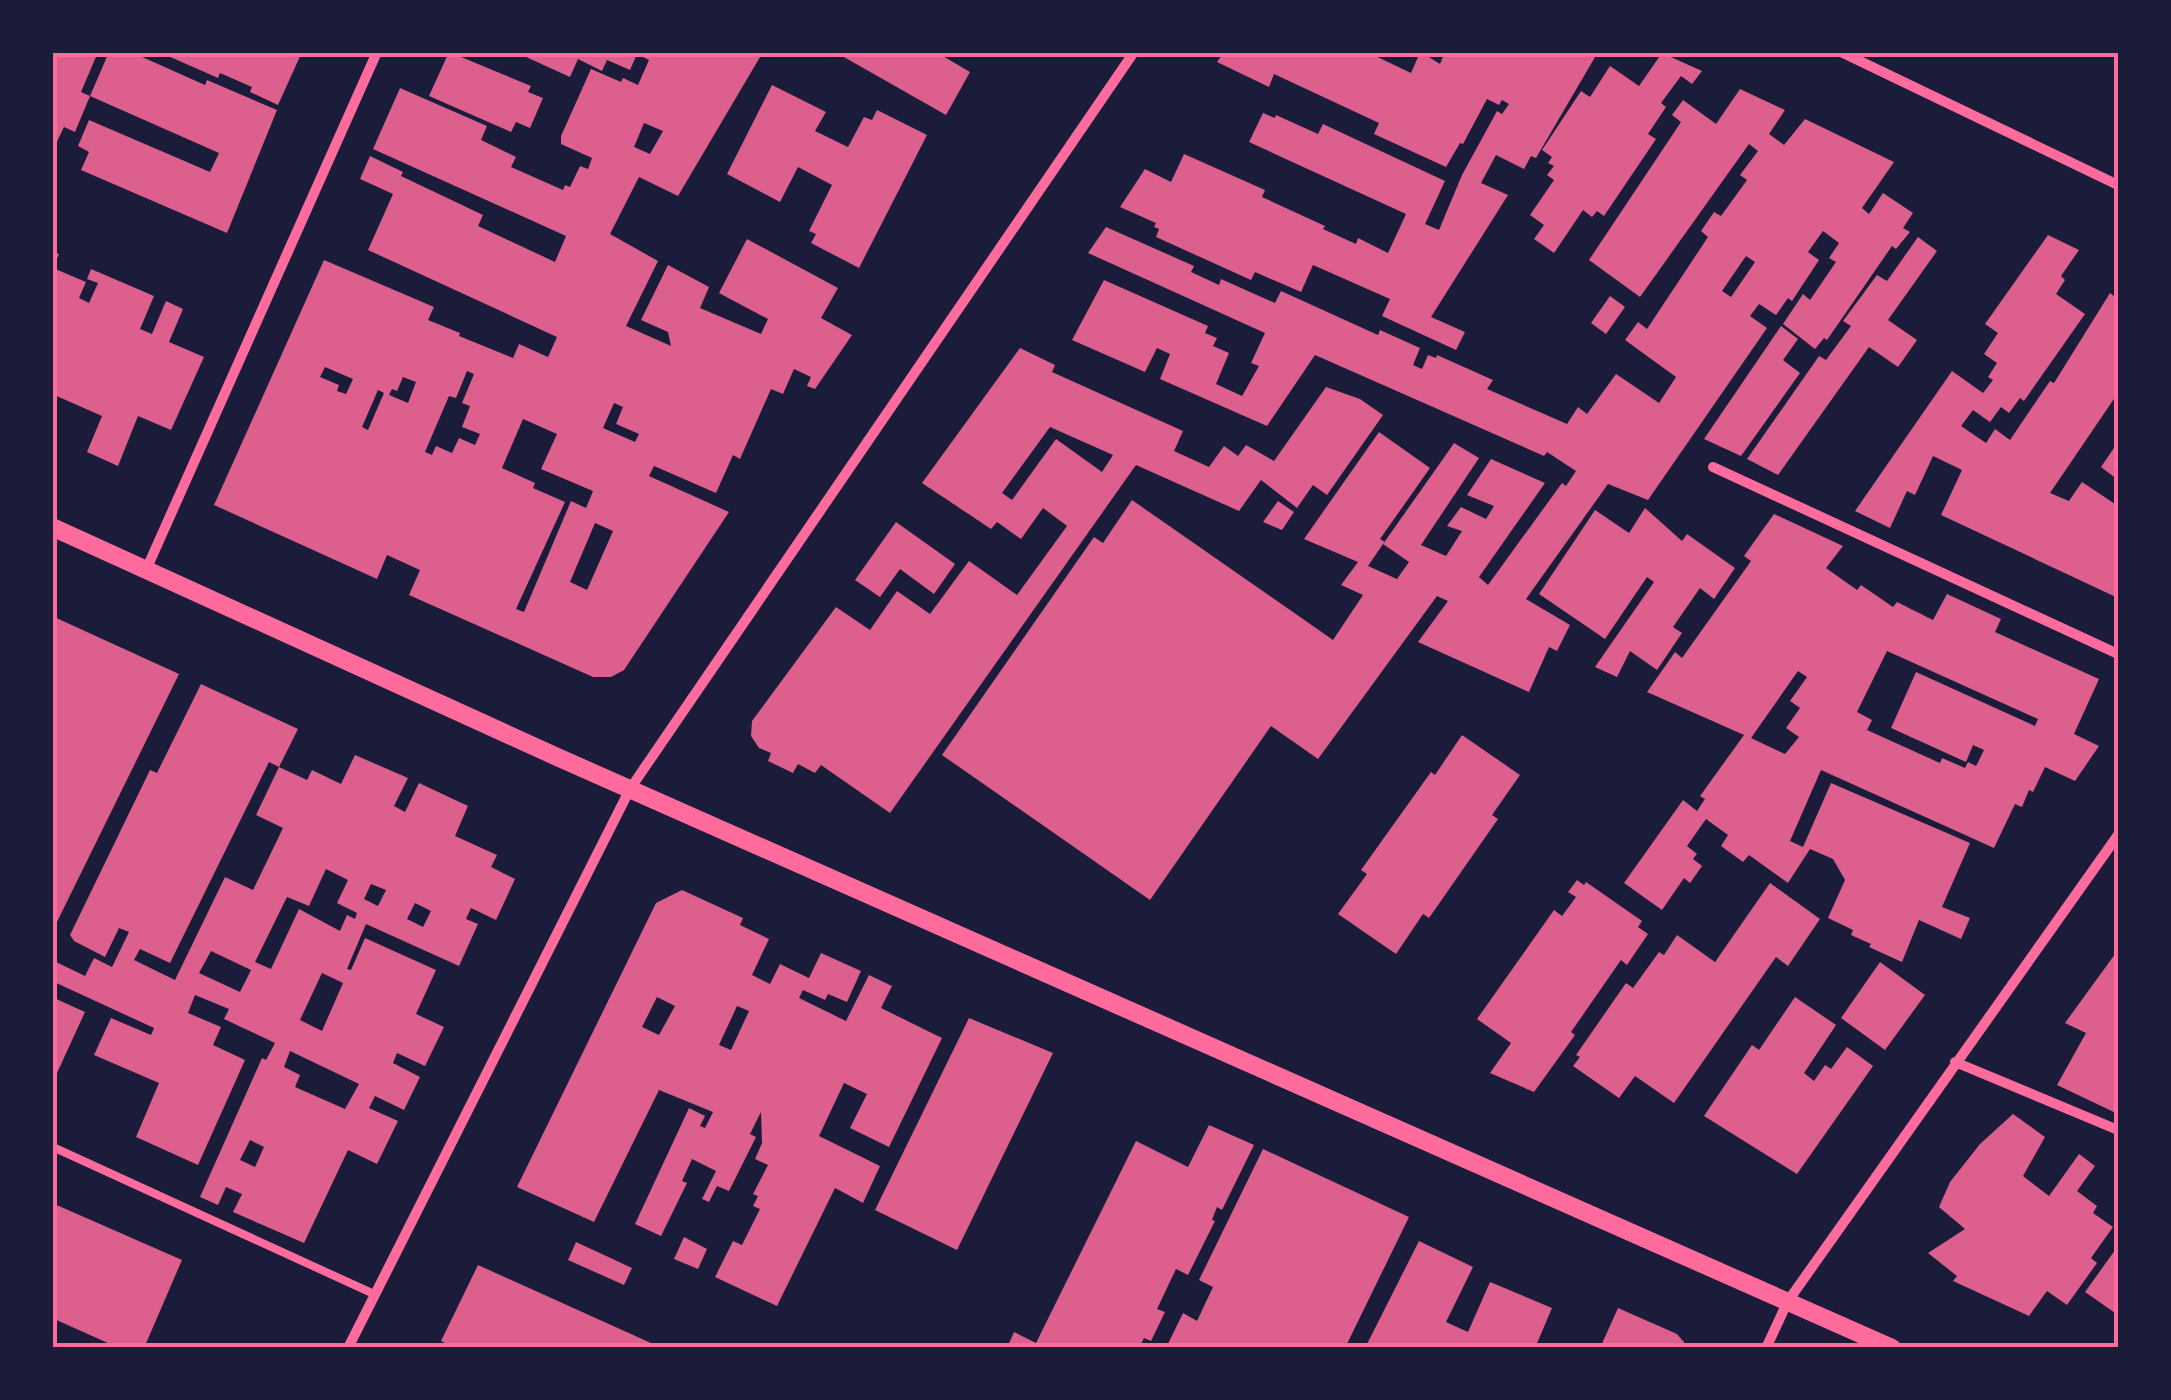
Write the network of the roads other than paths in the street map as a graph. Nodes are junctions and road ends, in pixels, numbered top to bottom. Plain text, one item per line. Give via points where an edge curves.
1 (377, 52) edge
2 (1134, 52) edge
3 (1847, 54) edge
4 (2118, 184) edge
5 (1713, 466) dead end
6 (52, 527) edge
7 (146, 570) junction
8 (2118, 654) edge
9 (630, 789) junction
10 (2118, 836) edge
11 (1955, 1062) junction
12 (2118, 1130) edge
13 (55, 1148) dead end
14 (374, 1294) junction
15 (1788, 1301) junction
16 (348, 1348) edge
17 (1766, 1348) edge
18 (1892, 1348) edge

1 - 7 street
2 - 9 street
3 - 4 street
5 - 8 street
6 - 7 street
7 - 9 street
9 - 14 street
9 - 15 street
10 - 11 street
11 - 12 street
11 - 15 street
13 - 14 lane
14 - 16 street
15 - 17 street
15 - 18 street

